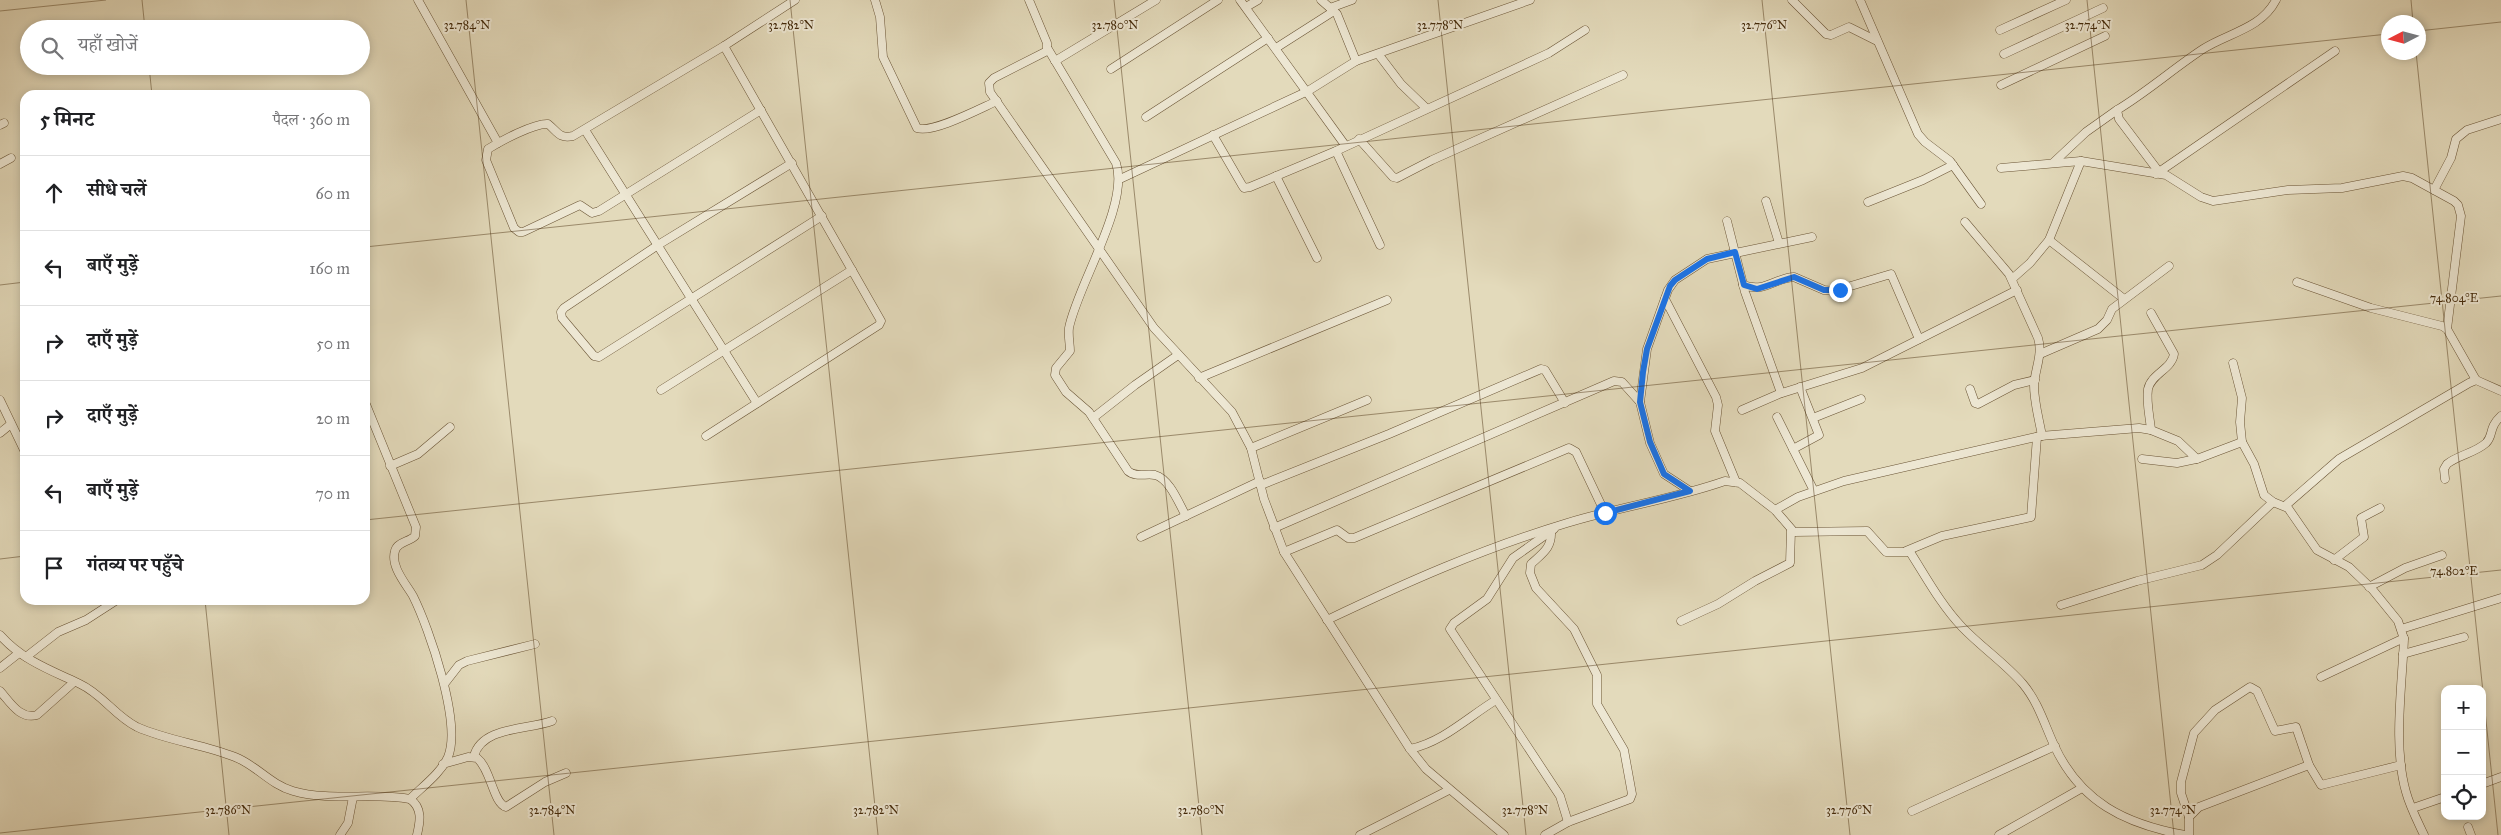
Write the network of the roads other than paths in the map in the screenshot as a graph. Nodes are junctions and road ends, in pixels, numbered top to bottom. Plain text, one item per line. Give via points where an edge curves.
1 (418, 0) edge
2 (795, 0) edge
3 (875, 0) edge
4 (1029, 0) edge
5 (1156, 0) edge
6 (1218, 0) edge
7 (1240, 0) edge
8 (1258, 0) edge
9 (1321, 0) edge
10 (1352, 0) edge
11 (1530, 0) edge
12 (1792, 0) edge
13 (1860, 0) edge
14 (2066, 0) edge
15 (2276, 0) edge
16 (1246, 7) junction
17 (2103, 8) dead end
18 (1332, 10) junction
19 (1585, 30) dead end
20 (2000, 30) dead end
21 (2105, 36) dead end
22 (1268, 38) junction
23 (1877, 41) junction
24 (724, 46) junction
25 (1276, 48) junction
26 (1048, 49) junction
27 (2335, 51) dead end
28 (1378, 54) junction
29 (2004, 54) dead end
30 (1055, 61) junction
31 (1356, 61) junction
32 (1111, 69) dead end
33 (1623, 75) dead end
34 (2001, 85) dead end
35 (1308, 91) junction
36 (997, 101) junction
37 (1426, 108) junction
38 (761, 110) junction
39 (2118, 110) junction
40 (1146, 117) dead end
41 (2501, 119) edge
42 (585, 130) junction
43 (1213, 135) junction
44 (1360, 138) junction
45 (498, 143) junction
46 (1345, 145) junction
47 (1336, 151) junction
48 (11, 158) dead end
49 (2054, 162) junction
50 (2080, 162) junction
51 (792, 163) junction
52 (0, 164) edge
53 (1954, 165) junction
54 (2001, 168) dead end
55 (2157, 173) junction
56 (1276, 176) junction
57 (1120, 179) junction
58 (2434, 190) junction
59 (625, 193) junction
60 (1766, 201) dead end
61 (1868, 202) dead end
62 (1981, 204) dead end
63 (822, 216) junction
64 (1727, 221) dead end
65 (1965, 222) dead end
66 (1812, 237) dead end
67 (2049, 240) junction
68 (1779, 243) junction
69 (658, 245) junction
70 (1380, 245) dead end
71 (1099, 250) junction
72 (1735, 252) junction
73 (1317, 258) dead end
74 (2169, 266) dead end
75 (852, 270) junction
76 (2012, 279) junction
77 (2297, 282) dead end
78 (1744, 285) junction
79 (2017, 290) junction
80 (690, 298) junction
81 (1665, 299) junction
82 (2124, 299) junction
83 (1387, 300) dead end
84 (2151, 313) dead end
85 (2447, 330) junction
86 (1919, 339) junction
87 (724, 351) junction
88 (2040, 354) junction
89 (1178, 355) junction
90 (2233, 363) dead end
91 (1199, 378) junction
92 (2035, 380) junction
93 (2476, 380) junction
94 (1800, 387) junction
95 (1970, 389) dead end
96 (661, 390) dead end
97 (2501, 392) edge
98 (1781, 393) junction
99 (1861, 399) dead end
100 (0, 400) edge
101 (1367, 400) dead end
102 (1640, 402) junction
103 (757, 403) junction
104 (1565, 403) junction
105 (1742, 410) dead end
106 (370, 415) edge
107 (2501, 416) edge
108 (1777, 417) dead end
109 (1093, 418) junction
110 (1813, 418) junction
111 (12, 424) junction
112 (450, 427) dead end
113 (2151, 430) junction
114 (0, 433) edge
115 (706, 436) dead end
116 (2040, 437) junction
117 (20, 438) edge
118 (2242, 442) junction
119 (1251, 448) junction
120 (1793, 449) junction
121 (2142, 459) dead end
122 (2196, 459) junction
123 (390, 466) junction
124 (2445, 479) dead end
125 (1736, 482) junction
126 (1260, 483) junction
127 (1690, 491) junction
128 (1814, 491) junction
129 (2273, 502) junction
130 (2285, 506) junction
131 (2380, 508) dead end
132 (1775, 510) junction
133 (1605, 513) junction
134 (1186, 516) junction
135 (1559, 525) junction
136 (1274, 528) junction
137 (1791, 530) junction
138 (1551, 531) junction
139 (1141, 536) dead end
140 (1906, 551) junction
141 (1284, 552) junction
142 (2442, 555) dead end
143 (2334, 560) junction
144 (2370, 587) junction
145 (2501, 598) edge
146 (110, 605) edge
147 (2061, 605) dead end
148 (1327, 620) junction
149 (1681, 621) dead end
150 (2401, 629) junction
151 (0, 635) edge
152 (2404, 638) junction
153 (2464, 638) dead end
154 (535, 644) dead end
155 (2404, 654) junction
156 (22, 655) junction
157 (0, 668) edge
158 (2321, 677) dead end
159 (74, 682) junction
160 (445, 683) junction
161 (0, 691) edge
162 (1496, 700) junction
163 (552, 721) dead end
164 (2055, 746) junction
165 (1410, 749) junction
166 (474, 756) junction
167 (443, 764) junction
168 (2309, 765) junction
169 (2401, 765) junction
170 (566, 773) dead end
171 (2501, 777) edge
172 (2486, 783) edge
173 (2082, 788) junction
174 (1449, 790) junction
175 (353, 797) junction
176 (2441, 798) edge
177 (410, 799) junction
178 (2413, 808) junction
179 (1912, 810) dead end
180 (2189, 817) junction
181 (1568, 822) junction
182 (340, 835) edge
183 (417, 835) edge
184 (1360, 835) edge
185 (1504, 835) edge
186 (1545, 835) edge
187 (1998, 835) edge
188 (2185, 835) edge
189 (2189, 835) edge
190 (2424, 835) edge

1 - 45 street
2 - 24 street
3 - 36 street via 880,17 883,57 917,128 940,125
4 - 26 street
5 - 30 street
6 - 32 street
7 - 16 street
8 - 16 street
9 - 18 street
10 - 18 street
11 - 28 street
12 - 23 street via 1826,34 1849,27
13 - 23 street
14 - 20 street
15 - 39 street via 2256,22 2203,49
16 - 22 street
17 - 29 street
18 - 25 street
18 - 31 street via 1337,14
19 - 37 street via 1548,53
21 - 34 street
22 - 25 street
22 - 40 street
23 - 53 street via 1918,134
24 - 38 street
24 - 42 street
25 - 35 street
26 - 30 street
26 - 36 street via 991,80 988,86
27 - 55 street
28 - 31 street
28 - 37 street via 1401,84
30 - 57 street via 1116,163
31 - 35 street
33 - 44 street via 1432,160 1400,178 1393,177
35 - 43 street
35 - 46 street
36 - 71 street
37 - 44 street
38 - 51 street
38 - 59 street
39 - 49 street via 2086,132
39 - 55 street via 2119,119
41 - 58 street via 2467,130 2456,139 2451,158
42 - 45 street via 564,138 545,123
42 - 59 street
43 - 56 street via 1244,188
43 - 57 street
44 - 46 street
45 - 59 street via 488,149 486,160 514,228 519,232 580,205 596,213
46 - 47 street
47 - 56 street
47 - 70 street
48 - 52 street
49 - 50 street
49 - 54 street
50 - 55 street
50 - 67 street
51 - 63 street
51 - 69 street
53 - 61 street
53 - 62 street
55 - 58 street via 2171,177 2213,201 2288,190 2342,188 2403,176
56 - 73 street
57 - 71 street
58 - 85 street via 2454,201 2461,216
59 - 69 street
60 - 68 street
63 - 75 street
63 - 80 street
64 - 72 street
65 - 76 street
66 - 68 street
67 - 76 street
67 - 82 street
68 - 72 street
69 - 80 street
69 - 80 street via 564,308 562,318 594,356 599,357
71 - 89 street via 1154,328
71 - 109 street via 1070,326 1070,351 1056,368 1055,375 1066,392
72 - 78 street
72 - 81 street via 1707,259 1675,280
74 - 82 street
75 - 87 street
75 - 103 street via 881,319 879,326
76 - 79 street
77 - 85 street via 2371,308 2434,323
78 - 86 street via 1757,289 1794,277 1834,291 1891,274
78 - 98 street
79 - 86 street
79 - 88 street via 2038,338
80 - 87 street
81 - 102 street via 1647,349
81 - 125 street via 1716,397 1715,431
82 - 88 street via 2112,309 2098,329
83 - 91 street
84 - 113 street via 2174,354 2148,388
85 - 93 street
86 - 94 street via 1862,368
87 - 96 street
87 - 103 street
88 - 92 street
89 - 91 street
89 - 109 street
90 - 118 street via 2242,398
91 - 119 street via 1232,412
92 - 95 street via 2014,386 1978,404
92 - 116 street via 2034,398
93 - 97 street
93 - 130 street via 2339,459
94 - 98 street
94 - 110 street
98 - 105 street
99 - 110 street
100 - 111 street
101 - 119 street
102 - 104 street via 1618,380
102 - 127 street via 1650,442 1661,468 1670,480
103 - 115 street
104 - 126 street via 1545,370 1541,369 1389,434
104 - 136 street
106 - 123 street
107 - 124 street via 2492,425 2485,444 2446,464
108 - 120 street
109 - 134 street via 1128,471 1133,475 1154,475 1164,480
110 - 120 street via 1819,436
111 - 114 street
111 - 117 street
112 - 123 street via 418,454
113 - 116 street via 2139,428
113 - 122 street via 2178,441
116 - 128 street via 1844,481
116 - 140 street via 2031,517 1942,536
118 - 122 street
118 - 129 street via 2254,464 2262,491
119 - 126 street
120 - 128 street
121 - 122 street via 2177,462
123 - 160 street via 416,532 413,539 396,548 394,556 416,604
125 - 127 street via 1725,481
125 - 132 street
126 - 134 street
126 - 136 street
127 - 133 street
128 - 132 street
129 - 130 street
129 - 147 street via 2202,565
130 - 143 street via 2317,550
131 - 143 street via 2361,518 2364,537
132 - 137 street
133 - 135 street
133 - 141 street via 1576,452 1569,448 1354,538 1348,538 1337,530
134 - 139 street
135 - 138 street
135 - 148 street via 1481,550
136 - 141 street
137 - 140 street via 1799,533 1865,531 1872,533 1886,552
137 - 149 street via 1790,564
138 - 162 street via 1513,558 1487,599 1450,628
138 - 181 street via 1550,544 1531,564 1530,576 1536,588 1574,629 1596,675 1597,704 1624,750 1632,791 1630,799
140 - 164 street via 1910,552 1951,615 2032,695
141 - 148 street
142 - 144 street via 2405,568
143 - 144 street via 2349,567
144 - 150 street
145 - 150 street
146 - 156 street
148 - 165 street
150 - 152 street
151 - 156 street
152 - 155 street
152 - 158 street
153 - 155 street
154 - 160 street via 467,661 459,665
155 - 169 street
156 - 157 street
156 - 159 street
159 - 161 street via 32,716 21,714
159 - 175 street via 93,691 138,728 233,756 292,791 315,796
160 - 167 street via 451,744
162 - 165 street via 1437,741
162 - 181 street via 1560,796
163 - 166 street via 491,737 479,743
164 - 173 street
164 - 179 street
165 - 174 street
166 - 167 street
166 - 170 street via 488,771 499,802 506,807 545,782
167 - 177 street
168 - 169 street via 2321,785
168 - 180 street via 2199,807
168 - 180 street via 2296,728 2275,731 2257,691 2247,688 2215,710 2194,732 2181,782
169 - 178 street
171 - 172 street
173 - 187 street
173 - 188 street via 2110,811 2150,827
174 - 184 street
174 - 185 street
175 - 177 street
175 - 182 street via 348,823
176 - 178 street
177 - 183 street via 419,811
178 - 190 street
180 - 189 street
181 - 186 street

